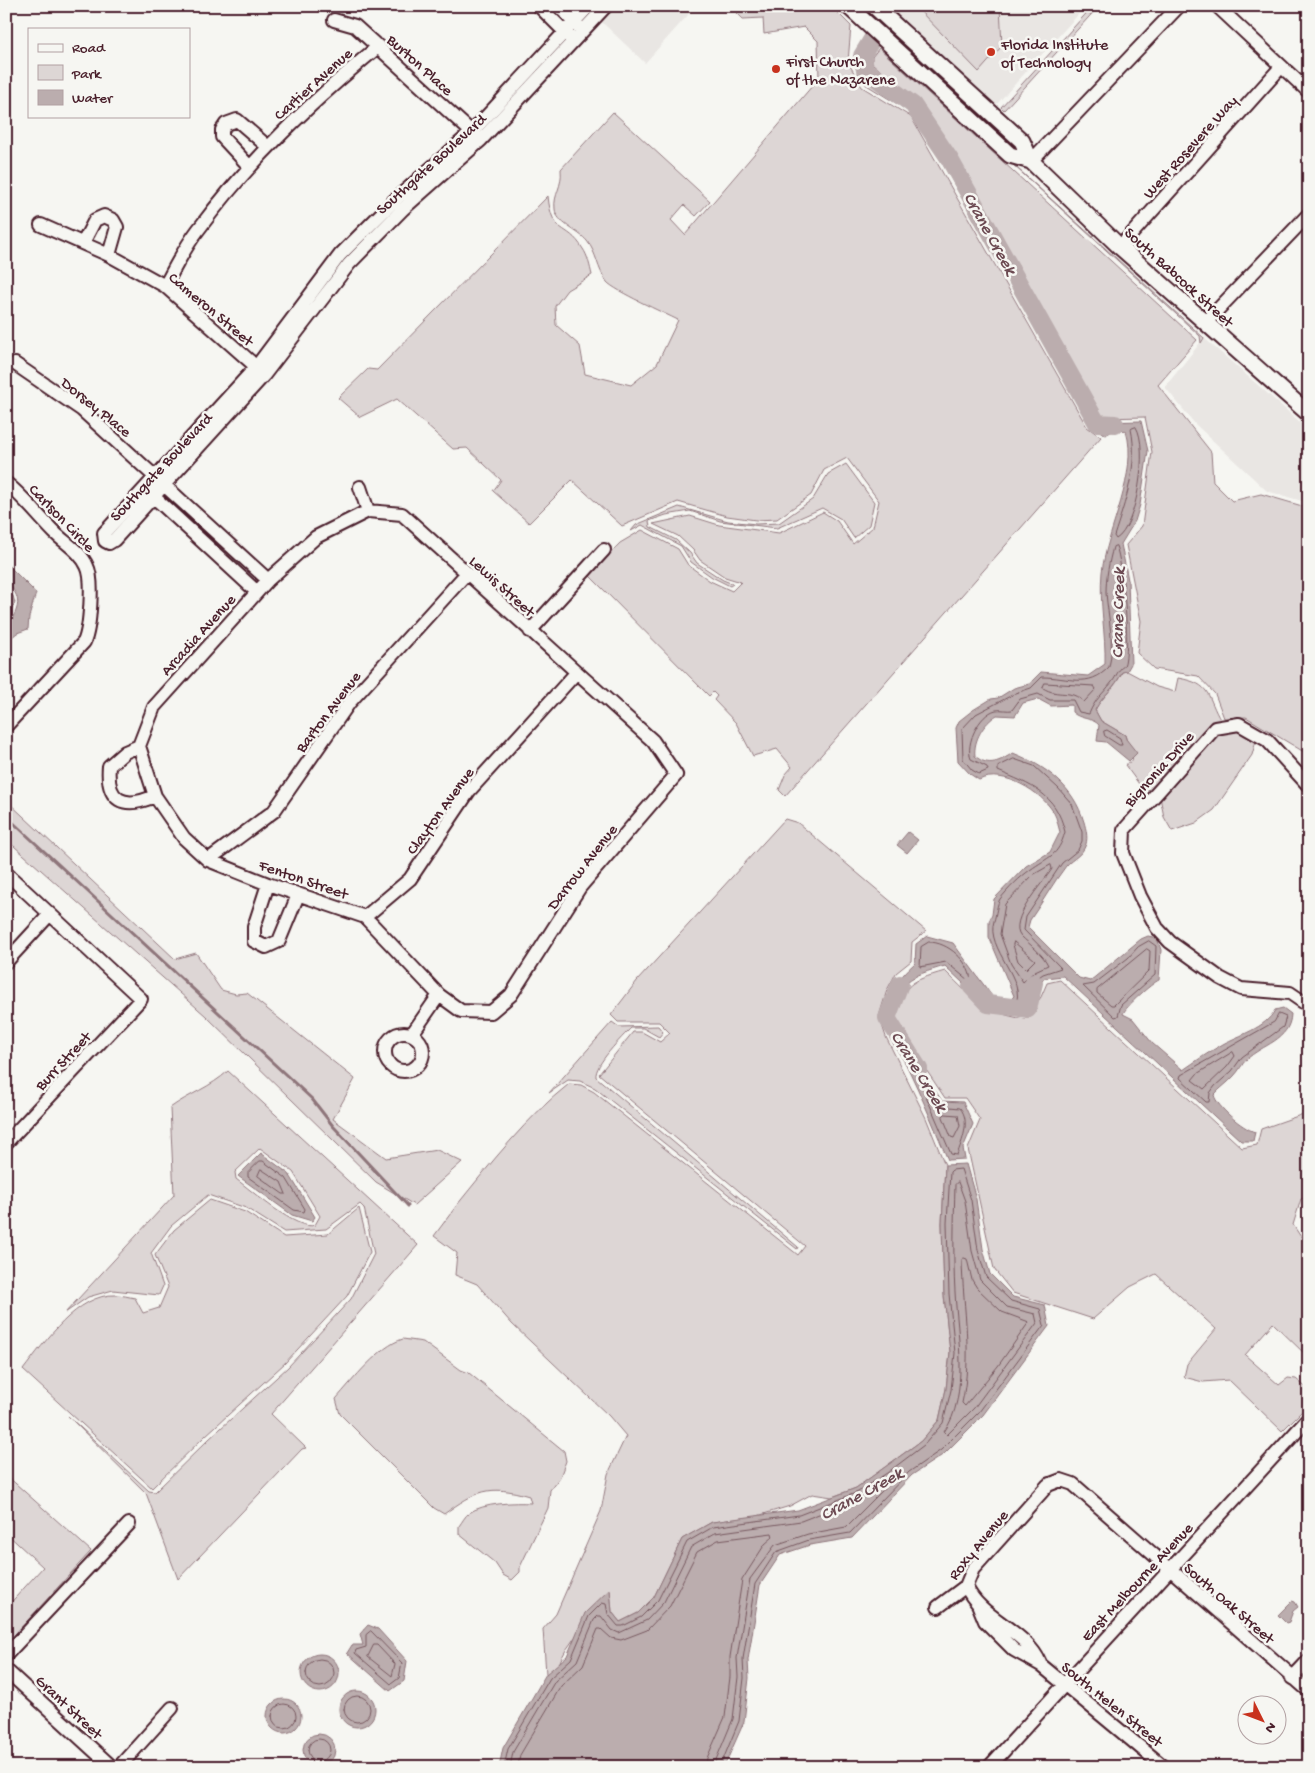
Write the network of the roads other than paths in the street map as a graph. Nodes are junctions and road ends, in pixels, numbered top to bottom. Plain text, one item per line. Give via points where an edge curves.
1 (558, 6) edge
2 (589, 6) edge
3 (606, 6) edge
4 (848, 6) edge
5 (874, 6) edge
6 (1179, 6) edge
7 (1217, 6) edge
8 (541, 7) edge
9 (334, 20) dead end
10 (580, 26) junction
11 (570, 37) junction
12 (378, 46) junction
13 (1281, 67) junction
14 (1309, 92) edge
15 (477, 136) junction
16 (267, 146) junction
17 (1031, 161) junction
18 (249, 166) junction
19 (1309, 214) edge
20 (41, 225) dead end
21 (82, 243) junction
22 (1120, 246) junction
23 (109, 255) junction
24 (165, 286) junction
25 (1205, 323) junction
26 (15, 364) dead end
27 (260, 371) junction
28 (1308, 413) edge
29 (161, 481) junction
30 (6, 483) edge
31 (360, 487) dead end
32 (154, 497) junction
33 (368, 511) junction
34 (604, 550) dead end
35 (466, 574) junction
36 (268, 580) junction
37 (257, 592) junction
38 (530, 631) junction
39 (576, 673) junction
40 (6, 726) edge
41 (653, 741) joint
42 (140, 746) junction
43 (1309, 786) edge
44 (155, 796) junction
45 (208, 860) junction
46 (6, 873) edge
47 (268, 884) junction
48 (298, 895) junction
49 (50, 914) junction
50 (365, 917) junction
51 (6, 962) edge
52 (439, 995) junction
53 (1309, 1006) edge
54 (461, 1011) joint
55 (412, 1034) dead end
56 (6, 1143) edge
57 (1309, 1418) edge
58 (1061, 1480) joint
59 (129, 1524) dead end
60 (1168, 1570) junction
61 (966, 1586) junction
62 (938, 1607) dead end
63 (6, 1655) edge
64 (1309, 1660) edge
65 (6, 1670) edge
66 (1292, 1678) junction
67 (1063, 1685) junction
68 (1309, 1691) edge
69 (172, 1708) dead end
70 (112, 1767) edge
71 (119, 1767) edge
72 (989, 1767) edge
73 (1164, 1767) edge

1 - 10 street
2 - 10 street, Southgate Boulevard
3 - 10 street, Southgate Boulevard
4 - 17 main road, South Babcock Street via 1010,155
5 - 17 main road, South Babcock Street via 1022,141
6 - 17 street
7 - 13 street
8 - 11 street
9 - 12 street, Burton Place via 354,26
10 - 11 street, Southgate Boulevard
11 - 15 street, Southgate Boulevard
12 - 15 street, Burton Place
12 - 16 street, Cartier Avenue via 315,99
13 - 14 street
13 - 22 street, West Rosevere Way
15 - 27 street, Southgate Boulevard via 358,254
16 - 18 street, Cartier Avenue
16 - 18 street via 237,120 226,124 222,137
17 - 22 main road, South Babcock Street
18 - 24 street, Cartier Avenue via 197,232
19 - 25 street
20 - 21 street, Cameron Street
21 - 23 street, Cameron Street
21 - 23 street via 95,220 104,216 110,218 117,227
22 - 25 main road, South Babcock Street
23 - 24 street, Cameron Street
24 - 27 street, Cameron Street
25 - 28 main road, South Babcock Street
26 - 29 street, Dorsey Place via 82,410
27 - 29 street, Southgate Boulevard
29 - 32 street
29 - 32 street, Southgate Boulevard via 104,533 105,541 110,543 114,540
29 - 36 street, Dorsey Place
30 - 40 street, Carlson Circle via 24,496 54,532 83,558 90,580 88,628 84,642
31 - 33 street
32 - 37 street
33 - 35 street, Lewis Street via 402,514
33 - 36 street, Arcadia Avenue via 316,537
34 - 38 street
35 - 38 street, Lewis Street
35 - 45 street, Barton Avenue via 349,703 274,811
36 - 37 street, Arcadia Avenue
37 - 42 street, Arcadia Avenue via 154,707
38 - 39 street, Lewis Street
39 - 41 street, Lewis Street
39 - 50 street, Clayton Avenue via 469,791 410,879
41 - 54 street, Darrow Avenue via 680,775 580,888 511,995 491,1012
42 - 44 street, Fenton Street
42 - 44 street via 125,752 109,766 107,784 116,798 129,803
43 - 53 street, Bignonia Drive via 1267,740 1239,724 1215,728 1124,830 1123,853 1140,896 1157,928 1170,942 1241,989 1290,993
44 - 45 street, Fenton Street via 184,838
45 - 47 street, Fenton Street
46 - 49 street
47 - 48 street, Fenton Street
47 - 48 street via 254,927 254,942 266,947 279,941
48 - 50 street, Fenton Street
49 - 51 street
49 - 56 street, Burr Street via 141,999
50 - 52 street, Fenton Street
52 - 54 street, Fenton Street
52 - 55 street
57 - 60 street, East Melbourne Avenue
58 - 60 street, South Oak Street via 1072,1484
58 - 61 street, Roxy Avenue via 1048,1485 973,1569
59 - 63 street
60 - 66 street, South Oak Street
60 - 67 street, East Melbourne Avenue
61 - 62 street, Roxy Avenue
61 - 67 street, South Helen Street via 971,1597 1018,1637
64 - 66 street
65 - 70 street, Grant Street
66 - 68 street, South Oak Street
67 - 72 street, East Melbourne Avenue
67 - 73 street, South Helen Street via 1072,1689
69 - 71 street

